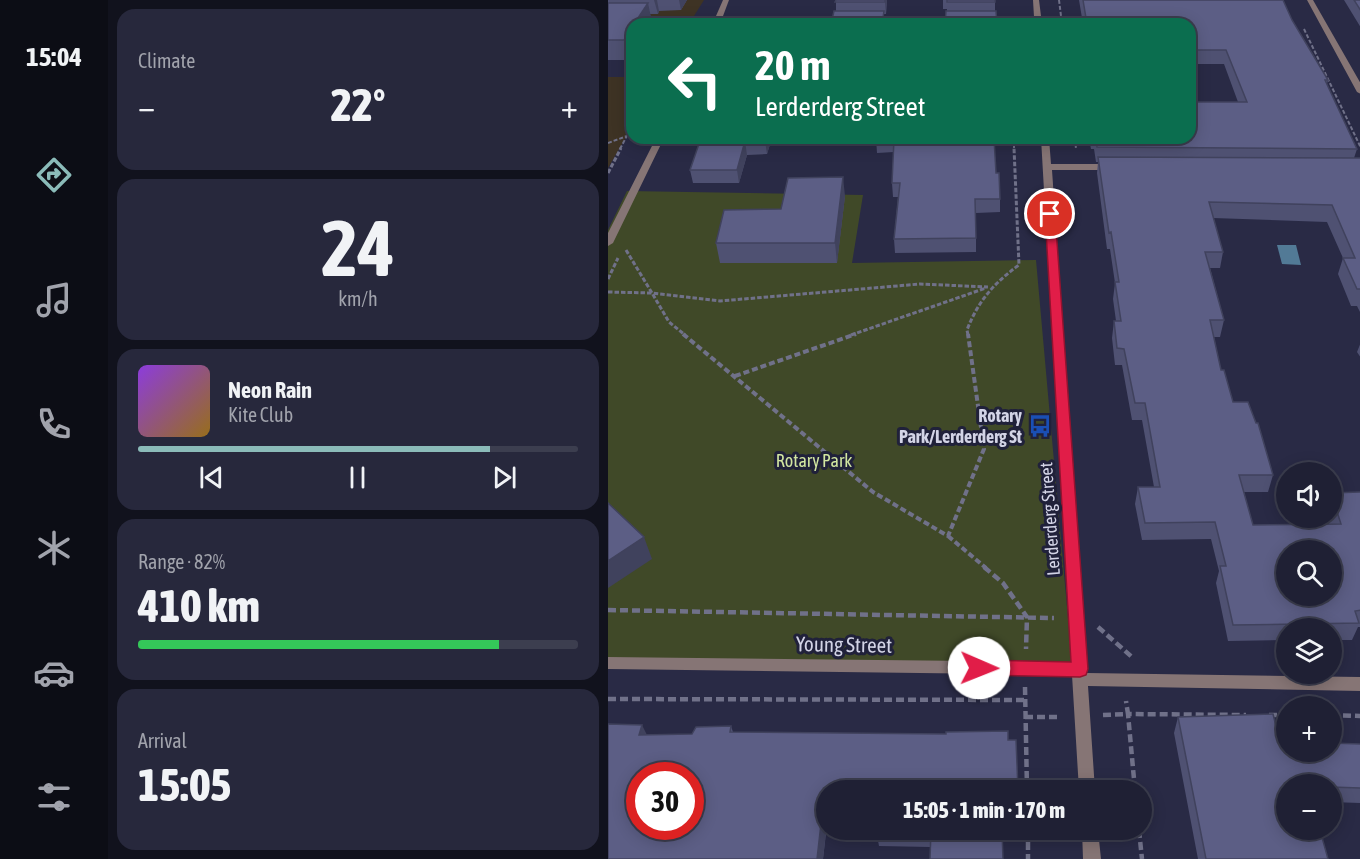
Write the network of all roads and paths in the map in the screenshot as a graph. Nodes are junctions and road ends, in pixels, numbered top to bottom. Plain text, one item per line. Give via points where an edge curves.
1 (726, 0) edge
2 (1036, 0) edge
3 (1059, 0) edge
4 (1310, 0) edge
5 (608, 18) edge
6 (626, 18) edge
7 (719, 18) edge
8 (1037, 18) edge
9 (1061, 18) edge
10 (1299, 20) dead end
11 (1361, 92) edge
12 (626, 136) edge
13 (626, 138) edge
14 (1359, 142) edge
15 (608, 143) edge
16 (657, 144) edge
17 (1014, 144) edge
18 (1045, 144) edge
19 (1076, 144) edge
20 (1361, 147) edge
21 (1077, 155) dead end
22 (1047, 167) junction
23 (1126, 167) edge
24 (608, 173) edge
25 (608, 243) edge
26 (624, 246) dead end
27 (989, 287) junction
28 (608, 292) edge
29 (652, 293) junction
30 (735, 376) junction
31 (948, 536) junction
32 (608, 610) edge
33 (1027, 617) junction
34 (1076, 618) junction
35 (1141, 657) dead end
36 (608, 663) edge
37 (1026, 668) junction
38 (1080, 674) junction
39 (1361, 684) edge
40 (608, 699) edge
41 (1025, 699) junction
42 (1252, 715) edge
43 (1263, 715) edge
44 (1276, 715) edge
45 (1342, 716) edge
46 (1361, 716) edge
47 (1027, 780) edge
48 (1086, 780) edge
49 (1134, 780) edge
50 (1028, 840) edge
51 (1091, 840) edge
52 (1140, 840) edge
53 (1028, 859) edge
54 (1092, 859) edge
55 (1142, 859) edge

1 - 7 street
2 - 8 street
3 - 9 path
4 - 11 street
5 - 6 street
10 - 14 path
12 - 15 path
13 - 24 path
14 - 20 path
16 - 25 street
17 - 27 path via 1019,265
18 - 22 street, Lerderderg Street
19 - 21 path
22 - 23 street
22 - 34 street, Lerderderg Street
26 - 29 path
27 - 29 path via 920,284 720,301
27 - 30 path
27 - 31 path via 967,330 984,449
28 - 29 path
29 - 30 path via 670,322
30 - 31 path via 873,492
31 - 33 path via 1002,583
32 - 33 path
33 - 34 path
33 - 37 path
34 - 35 path via 1095,618 1107,638 1130,657
34 - 38 street, Lerderderg Street
36 - 37 street, Young Street
37 - 38 street, Young Street
37 - 41 path
38 - 39 street, Young Street
38 - 48 street, Lerderderg Street
40 - 41 path
41 - 47 path
42 - 49 path via 1128,714
43 - 44 path
45 - 46 path
50 - 53 path
51 - 54 street
52 - 55 path

